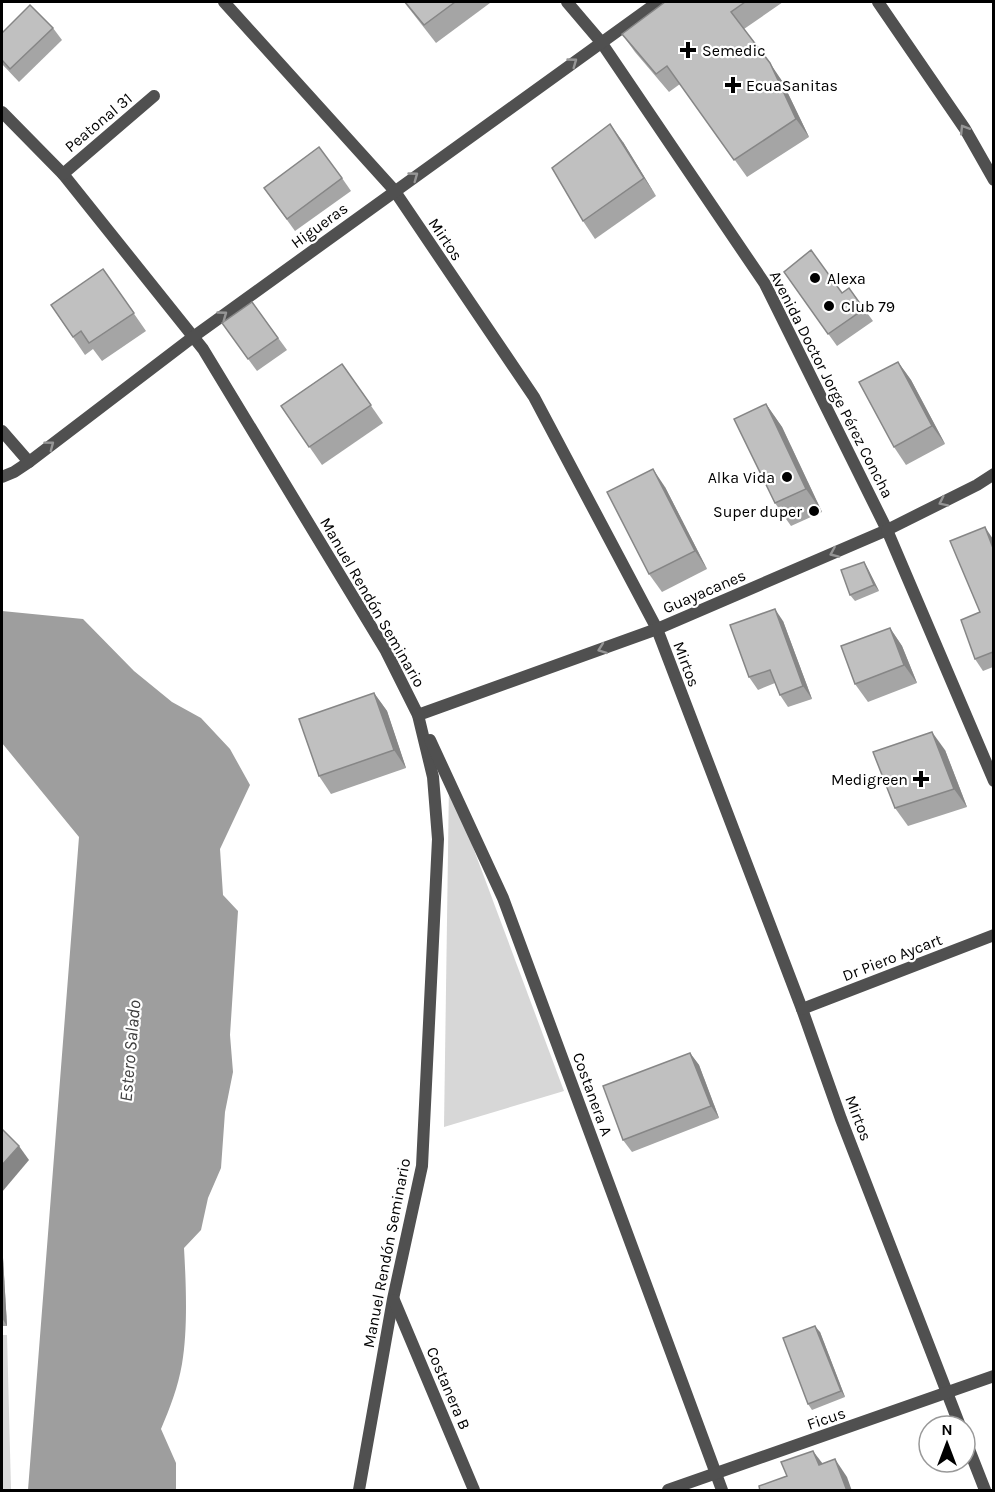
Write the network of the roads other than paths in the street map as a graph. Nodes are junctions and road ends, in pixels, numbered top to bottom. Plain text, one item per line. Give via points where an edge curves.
1 (224, 2) edge
2 (567, 2) edge
3 (658, 2) edge
4 (878, 2) edge
5 (601, 42) junction
6 (154, 96) dead end
7 (2, 112) edge
8 (63, 174) junction
9 (993, 180) edge
10 (394, 190) junction
11 (193, 337) junction
12 (2, 431) edge
13 (28, 462) junction
14 (993, 474) edge
15 (2, 477) edge
16 (887, 530) junction
17 (657, 629) junction
18 (418, 715) junction
19 (993, 781) edge
20 (993, 935) edge
21 (802, 1009) junction
22 (393, 1299) junction
23 (993, 1376) edge
24 (948, 1393) junction
25 (956, 1414) edge
26 (977, 1470) edge
27 (716, 1474) junction
28 (359, 1491) edge
29 (474, 1491) edge
30 (668, 1491) edge
31 (722, 1491) edge
32 (985, 1491) edge

1 - 10 street, Mirtos
2 - 5 street, Avenida Doctor Jorge Pérez Concha
3 - 5 street, Higueras
9 -> 4 street via 965,129
10 -> 5 street, Higueras
5 - 16 street, Avenida Doctor Jorge Pérez Concha via 765,284
6 - 8 street, Peatonal 31
7 - 8 street, Manuel Rendón Seminario
8 - 11 street, Manuel Rendón Seminario
11 -> 10 street, Higueras
10 - 17 street, Mirtos via 534,397
13 -> 11 street, Higueras
11 - 18 street, Manuel Rendón Seminario via 386,651
12 - 13 street
13 - 15 street, Higueras
14 -> 16 street, Guayacanes
16 -> 17 street, Guayacanes
16 - 19 street, Avenida Doctor Jorge Pérez Concha
17 -> 18 street, Guayacanes
17 - 21 street, Mirtos
18 - 22 street, Manuel Rendón Seminario via 433,777 438,839 422,1166
18 - 27 street, Costanera A via 503,898
20 - 21 street, Dr Piero Aycart
21 - 24 street, Mirtos
22 - 28 street, Manuel Rendón Seminario
22 - 29 street, Costanera B
23 - 24 street, Ficus
24 - 25 street, Mirtos
24 - 27 street, Ficus
26 - 32 street
27 - 30 street, Ficus
27 - 31 street, Costanera A

